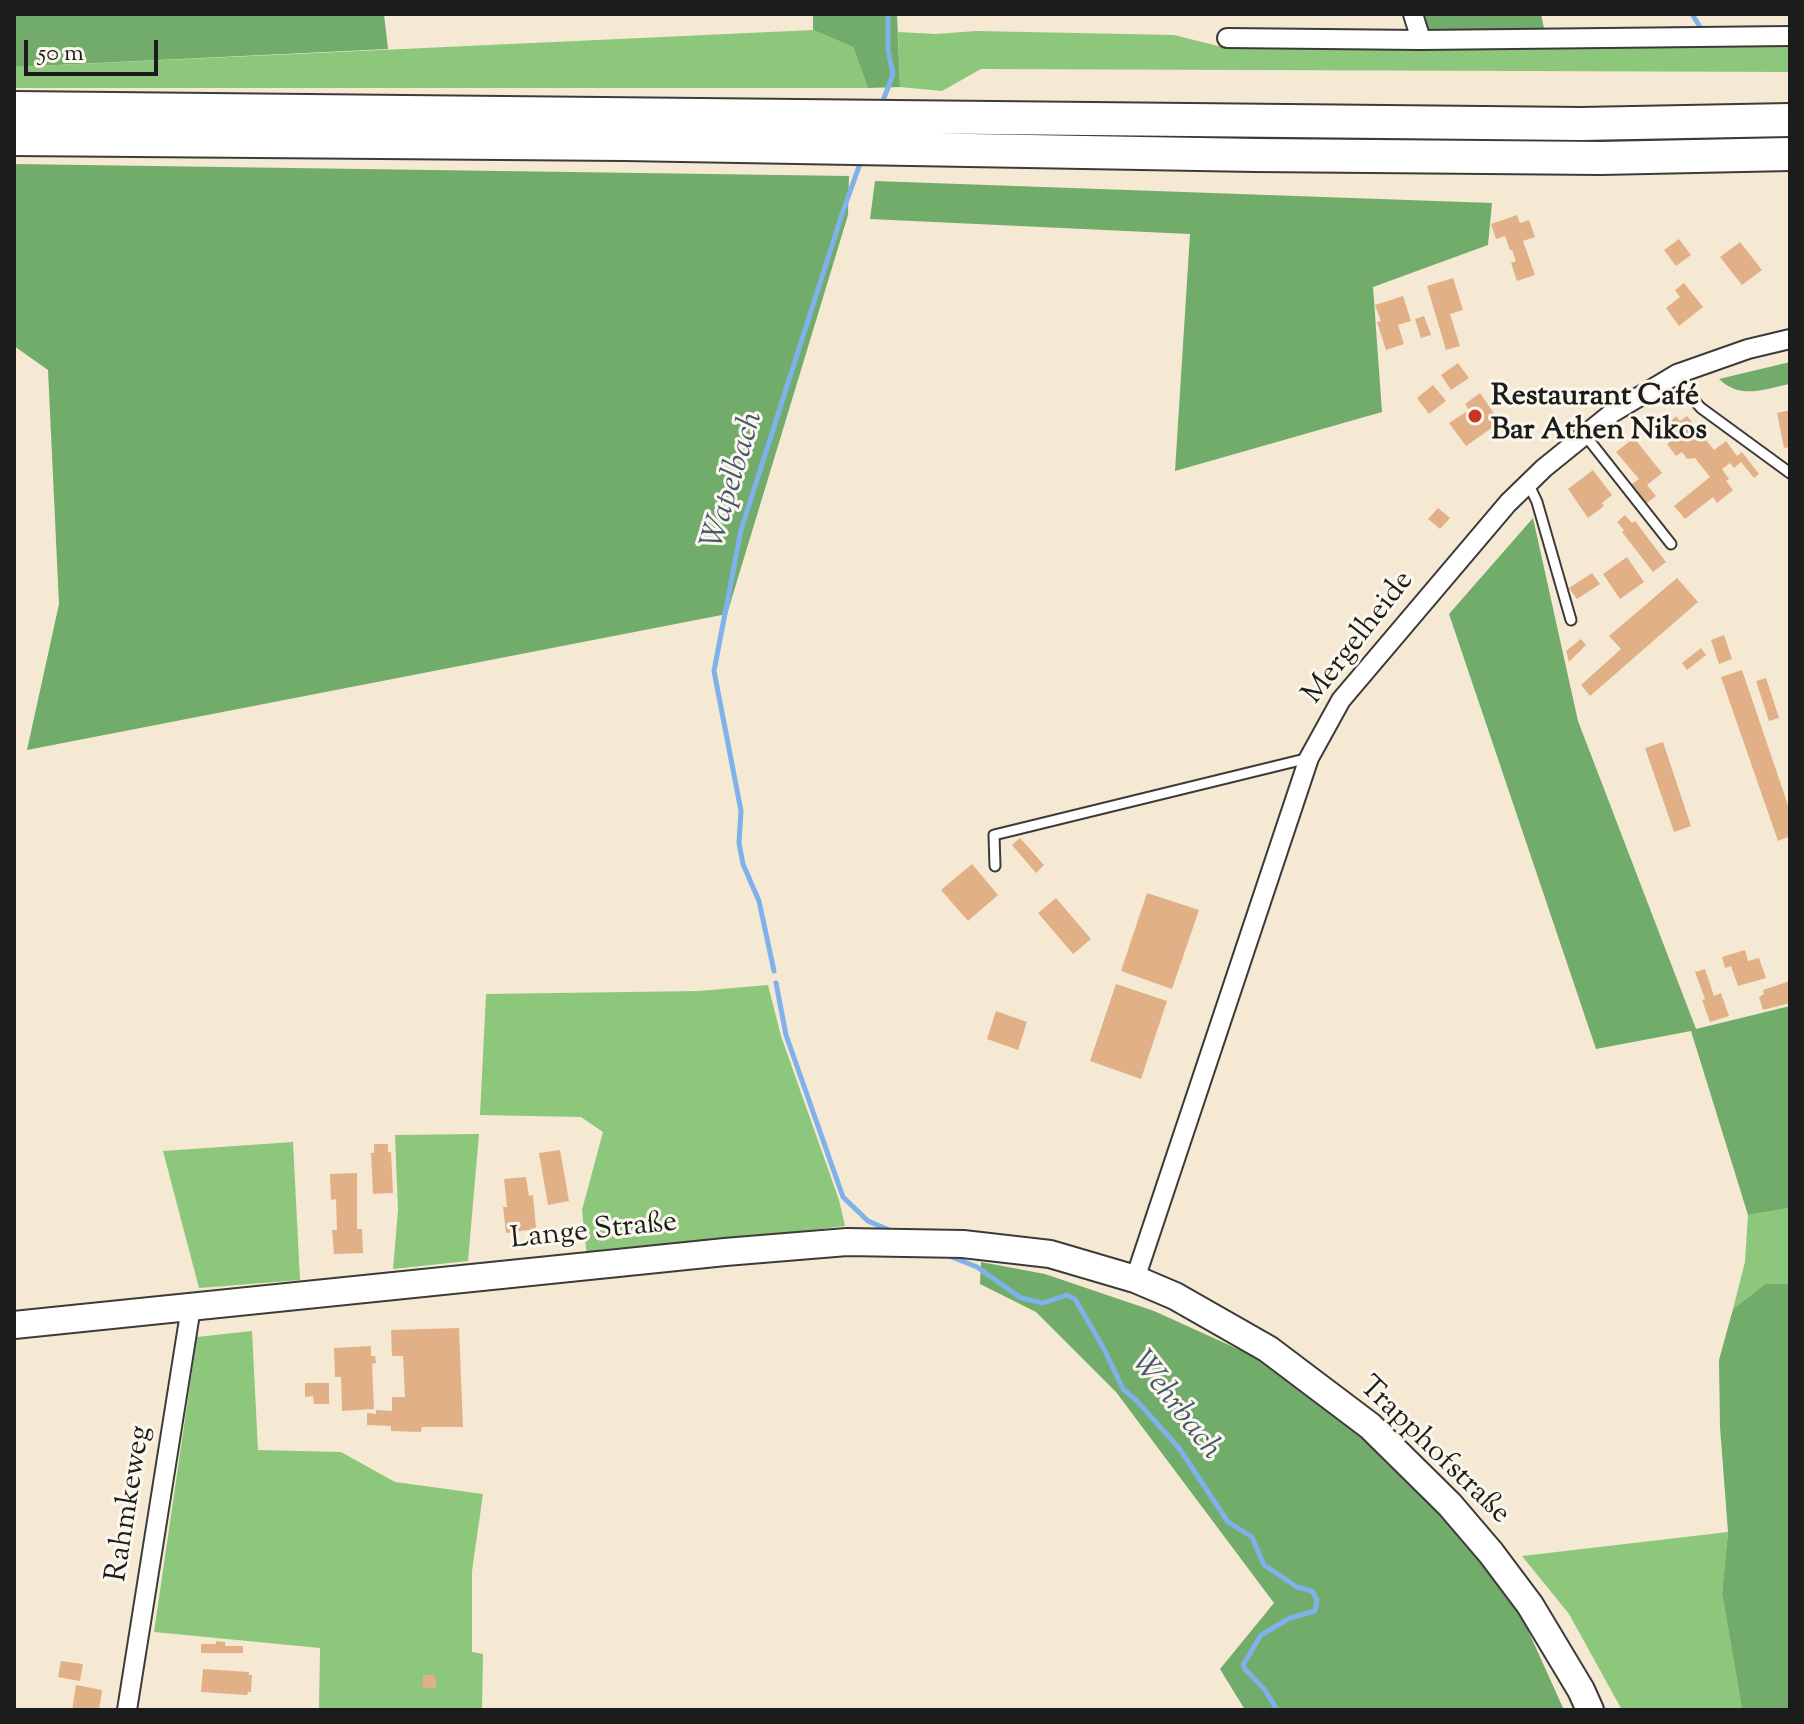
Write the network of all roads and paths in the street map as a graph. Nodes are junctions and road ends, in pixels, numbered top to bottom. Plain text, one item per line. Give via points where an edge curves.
1 (1413, 14) edge
2 (1790, 36) edge
3 (1227, 38) dead end
4 (1421, 40) junction
5 (14, 108) edge
6 (1790, 120) edge
7 (14, 139) edge
8 (1790, 154) edge
9 (1790, 339) edge
10 (1673, 377) junction
11 (1585, 435) junction
12 (1790, 473) edge
13 (1528, 483) junction
14 (1671, 544) dead end
15 (1571, 620) dead end
16 (1309, 758) junction
17 (995, 866) dead end
18 (1135, 1279) junction
19 (1175, 1296) joint
20 (191, 1307) junction
21 (14, 1325) edge
22 (127, 1710) edge
23 (1590, 1710) edge

1 - 4 street
2 - 4 street
3 - 4 street
5 - 6 highway via 1581,124
7 - 8 highway via 1601,158
9 - 10 street, Mergelheide
10 - 11 street, Mergelheide
10 - 12 lane via 1701,408
11 - 13 street, Mergelheide
11 - 14 lane
13 - 15 lane
13 - 16 street, Mergelheide via 1341,700
16 - 17 lane via 994,835
16 - 18 street, Mergelheide
18 - 19 street, Lange Straße
18 - 20 street, Lange Straße via 1050,1254 963,1244 847,1242
19 - 23 street, Trapphofstraße via 1268,1349 1370,1426 1450,1505 1530,1605
20 - 21 street, Lange Straße
20 - 22 street, Rahmkeweg

